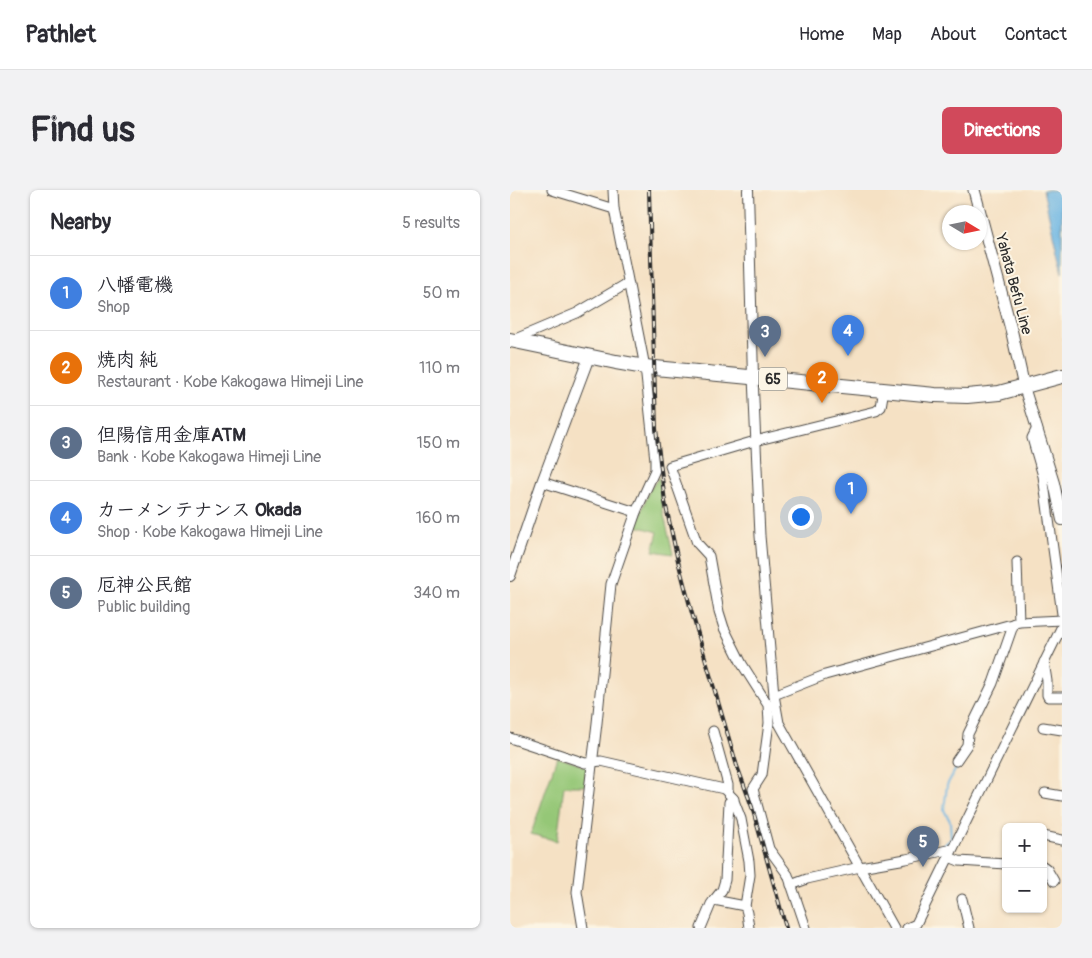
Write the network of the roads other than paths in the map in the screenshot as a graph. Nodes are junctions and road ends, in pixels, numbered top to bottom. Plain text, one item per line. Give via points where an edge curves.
1 (552, 190) edge
2 (613, 190) edge
3 (748, 190) edge
4 (974, 190) edge
5 (614, 209) junction
6 (628, 283) junction
7 (510, 341) edge
8 (589, 357) junction
9 (645, 367) junction
10 (1062, 376) edge
11 (753, 377) junction
12 (1030, 385) junction
13 (884, 389) junction
14 (1037, 428) junction
15 (755, 442) junction
16 (542, 482) junction
17 (636, 512) junction
18 (1062, 520) edge
19 (1017, 562) dead end
20 (510, 576) edge
21 (1062, 614) edge
22 (1062, 620) edge
23 (1016, 623) junction
24 (1062, 626) edge
25 (1044, 662) junction
26 (1062, 697) edge
27 (773, 702) junction
28 (1043, 727) dead end
29 (1062, 730) edge
30 (713, 731) dead end
31 (510, 738) edge
32 (956, 761) dead end
33 (592, 762) junction
34 (1045, 793) dead end
35 (731, 795) junction
36 (1062, 796) edge
37 (743, 830) junction
38 (727, 832) junction
39 (1047, 837) edge
40 (1062, 840) edge
41 (951, 853) junction
42 (1002, 864) edge
43 (860, 867) junction
44 (1046, 868) edge
45 (1054, 881) dead end
46 (791, 885) junction
47 (962, 899) dead end
48 (714, 900) junction
49 (745, 906) junction
50 (583, 928) edge
51 (701, 928) edge
52 (748, 928) edge
53 (806, 928) edge
54 (894, 928) edge
55 (907, 928) edge
56 (969, 928) edge

1 - 5 street
2 - 5 street
3 - 11 street
4 - 12 main road, Yahata Befu Line via 1012,332
5 - 6 street
6 - 7 street via 577,313
6 - 9 street
7 - 8 main road, 65
8 - 9 main road, 65
8 - 16 street
9 - 11 main road, 65
9 - 17 street via 655,470
10 - 12 main road, 65
11 - 13 main road, 65
11 - 15 street
12 - 13 main road, 65 via 999,393 967,396
12 - 14 street
13 - 15 street via 876,411
14 - 18 street
14 - 21 street via 1032,438 1043,476
15 - 27 street
15 - 27 street via 670,466 697,543 709,556 724,628 742,664
16 - 17 street
16 - 20 street
17 - 33 street via 610,584
19 - 23 street
22 - 23 street
23 - 27 street via 825,675
23 - 32 street via 993,683 968,734 967,745
24 - 25 street
25 - 26 street via 1047,695
25 - 41 street
27 - 43 street via 780,723
27 - 46 street via 762,776 752,789 769,849 788,874
28 - 29 street
30 - 35 street
31 - 33 street via 585,763
33 - 35 street via 601,761 724,789
33 - 50 street via 577,892
34 - 36 street
35 - 37 street
35 - 38 street
37 - 38 street
37 - 49 street via 750,875
38 - 48 street via 724,886
39 - 40 street
41 - 42 street via 959,861
41 - 43 street
41 - 55 street via 916,924
43 - 46 street
43 - 54 street
44 - 45 street
46 - 53 street
47 - 56 street
48 - 49 street
48 - 51 street
49 - 52 street

